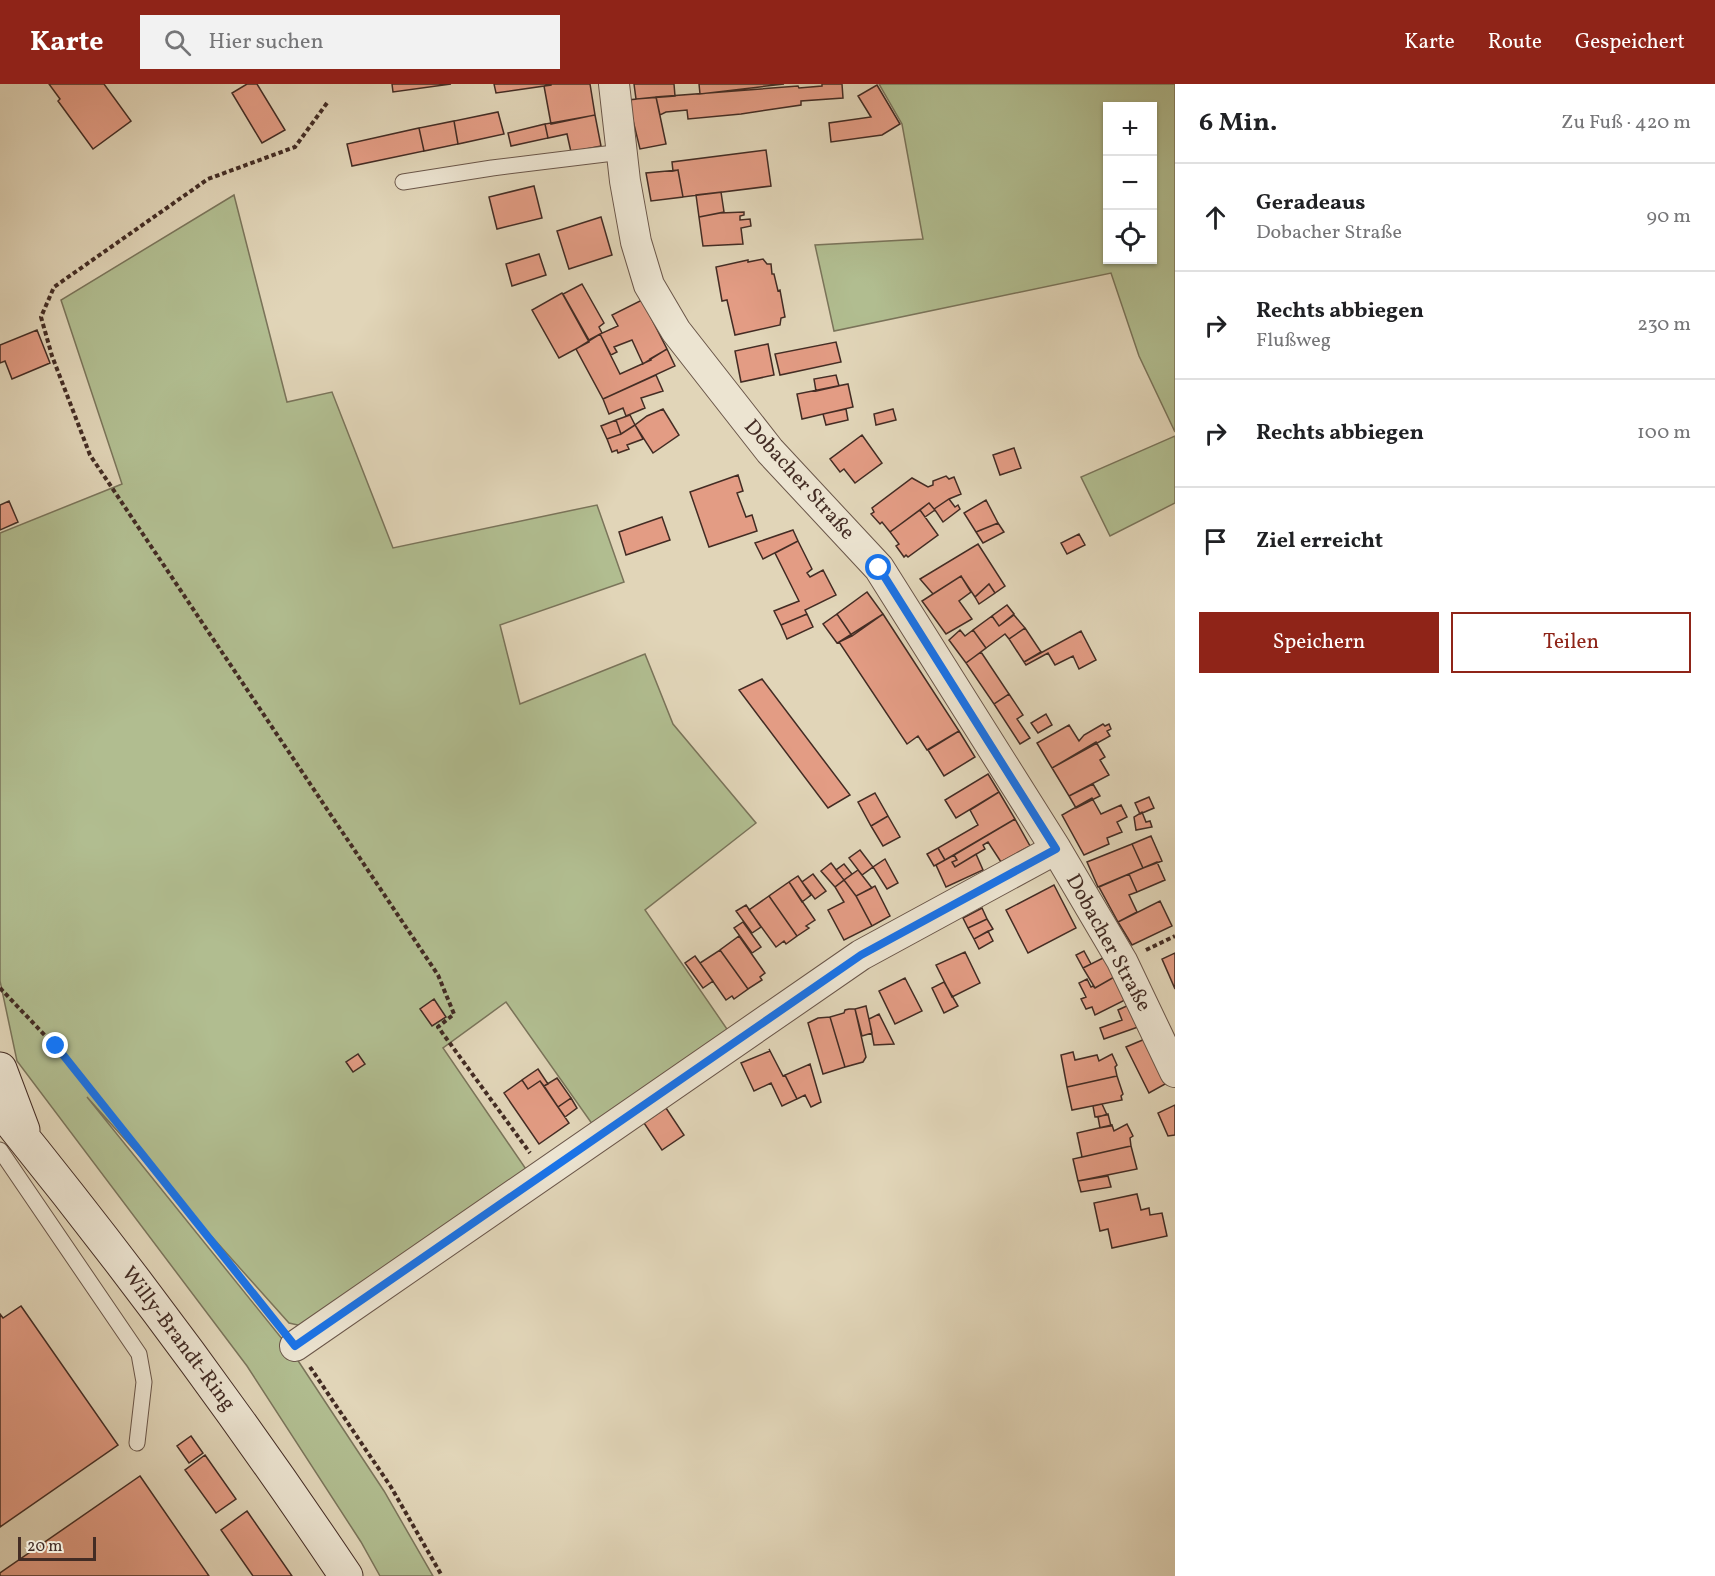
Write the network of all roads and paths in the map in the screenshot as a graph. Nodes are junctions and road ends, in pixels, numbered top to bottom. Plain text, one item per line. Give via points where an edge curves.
1 (614, 84) edge
2 (327, 103) dead end
3 (622, 152) junction
4 (403, 182) dead end
5 (1056, 849) junction
6 (0, 988) edge
7 (0, 1069) edge
8 (1175, 1072) edge
9 (1, 1110) edge
10 (13, 1145) edge
11 (544, 1173) junction
12 (295, 1346) junction
13 (137, 1443) dead end
14 (346, 1576) edge
15 (442, 1576) edge

1 - 3 street, Dobacher Straße
2 - 11 path via 296,147 208,179 54,287 41,317 90,455 438,975 454,1014 438,1027
3 - 4 lane
3 - 5 street, Dobacher Straße via 636,242 649,285 676,331 770,452 879,568
5 - 8 street, Dobacher Straße via 1122,961
5 - 11 street via 861,955
6 - 12 path via 56,1046
7 - 10 main road
9 - 10 main road, Willy-Brandt-Ring
10 - 13 lane via 139,1354 144,1382
10 - 14 main road, Willy-Brandt-Ring via 162,1315
11 - 12 street
12 - 15 path via 391,1487

